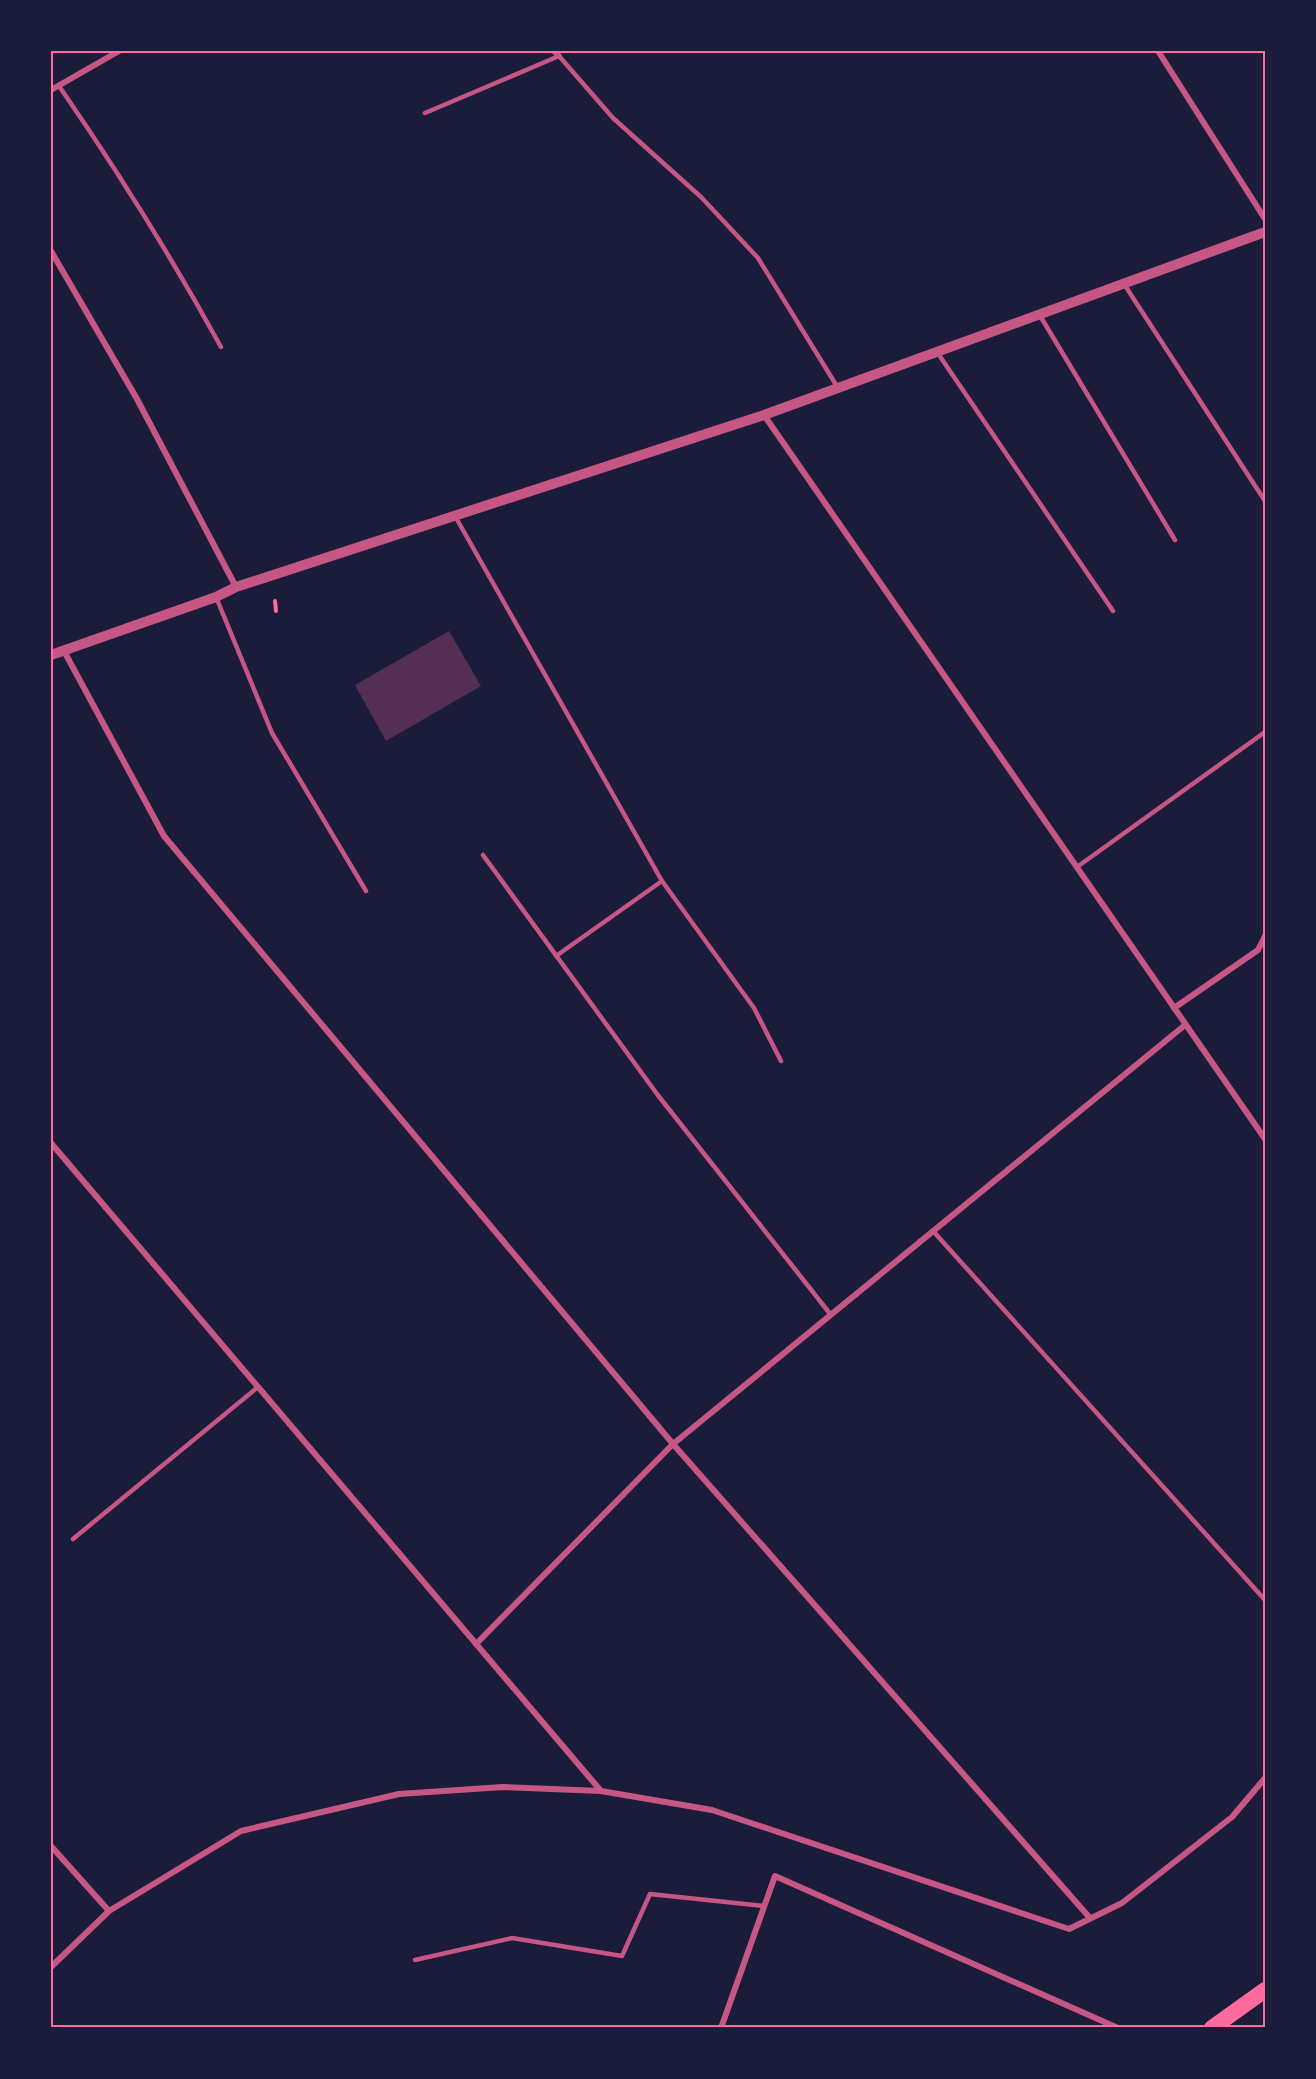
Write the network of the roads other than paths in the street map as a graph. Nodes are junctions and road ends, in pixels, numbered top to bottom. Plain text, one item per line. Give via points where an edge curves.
1 (119, 51) edge
2 (1158, 51) edge
3 (557, 54) edge
4 (58, 86) junction
5 (51, 90) edge
6 (425, 113) dead end
7 (1265, 219) edge
8 (1265, 232) edge
9 (51, 251) edge
10 (1124, 284) junction
11 (1039, 314) junction
12 (221, 346) dead end
13 (937, 352) junction
14 (838, 388) junction
15 (764, 415) junction
16 (1265, 501) edge
17 (455, 516) junction
18 (1175, 540) dead end
19 (236, 587) junction
20 (216, 597) junction
21 (1113, 611) dead end
22 (64, 651) junction
23 (51, 655) edge
24 (1265, 732) edge
25 (483, 855) dead end
26 (1077, 867) junction
27 (662, 881) junction
28 (366, 891) dead end
29 (1265, 936) edge
30 (556, 956) junction
31 (1174, 1008) junction
32 (1185, 1025) junction
33 (780, 1061) dead end
34 (1265, 1139) edge
35 (51, 1143) edge
36 (933, 1231) junction
37 (831, 1315) junction
38 (258, 1387) junction
39 (673, 1444) junction
40 (73, 1539) dead end
41 (1265, 1600) edge
42 (476, 1644) junction
43 (1265, 1778) edge
44 (601, 1791) junction
45 (51, 1846) edge
46 (764, 1906) junction
47 (109, 1911) junction
48 (1090, 1918) junction
49 (415, 1960) dead end
50 (51, 1967) edge
51 (1265, 1990) edge
52 (721, 2028) edge
53 (1118, 2028) edge
54 (1212, 2028) edge

1 - 4 street
2 - 7 street
3 - 6 lane
3 - 14 lane via 613,118 701,197 758,258
4 - 5 street
4 - 12 lane via 143,213
8 - 10 street
9 - 19 street via 137,399
10 - 11 street
10 - 16 lane
11 - 13 street
11 - 18 lane
13 - 14 street
13 - 21 lane
14 - 15 street
15 - 17 street
15 - 26 street
17 - 19 street
17 - 27 lane
19 - 20 street
20 - 22 street
20 - 28 lane via 272,733
22 - 23 street
22 - 39 street via 164,836
24 - 26 lane
25 - 30 lane
26 - 31 street
27 - 30 lane
27 - 33 lane via 754,1008
29 - 31 street via 1258,950
30 - 37 lane via 657,1094
31 - 32 street
32 - 34 street
32 - 36 street
35 - 38 street
36 - 37 street
36 - 41 lane
37 - 39 street
38 - 40 lane
38 - 42 street
39 - 42 street
39 - 48 street
42 - 44 street
43 - 48 street via 1223,1824 1122,1904
44 - 47 street via 503,1786 399,1794 241,1831
44 - 48 street via 712,1810 1069,1929
45 - 47 street
46 - 49 lane via 651,1894 622,1956 512,1938
46 - 52 street
46 - 53 street via 775,1876
47 - 50 street
51 - 54 highway

